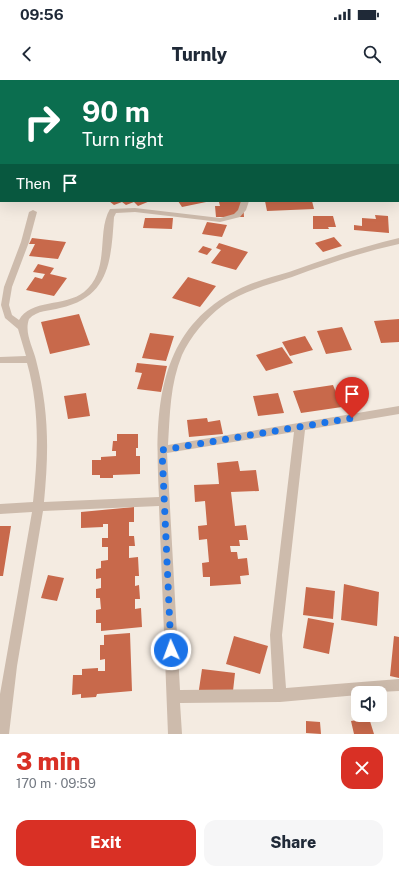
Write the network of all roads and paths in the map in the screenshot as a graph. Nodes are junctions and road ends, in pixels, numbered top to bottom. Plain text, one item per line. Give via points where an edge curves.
1 (33, 80) edge
2 (67, 80) edge
3 (245, 202) edge
4 (33, 212) dead end
5 (399, 242) edge
6 (22, 327) junction
7 (32, 359) junction
8 (0, 360) edge
9 (399, 410) edge
10 (300, 427) junction
11 (162, 450) junction
12 (164, 501) junction
13 (38, 507) junction
14 (0, 509) edge
15 (399, 685) edge
16 (280, 696) junction
17 (173, 697) junction
18 (2, 734) edge
19 (175, 734) edge

1 - 2 street
3 - 6 street via 241,213 220,220 135,210 113,211 110,217 105,262 92,289 78,300 30,312 25,317
4 - 6 street via 8,287 5,305 8,316
5 - 11 street via 364,249 256,285 231,297 204,317 183,344 171,370 166,392
6 - 7 street
7 - 8 street
7 - 13 street via 43,433
9 - 10 street
10 - 11 street
10 - 16 street via 276,635
11 - 12 street
12 - 13 street
12 - 17 street
13 - 14 street
13 - 18 street
15 - 16 street
16 - 17 street
17 - 19 street

